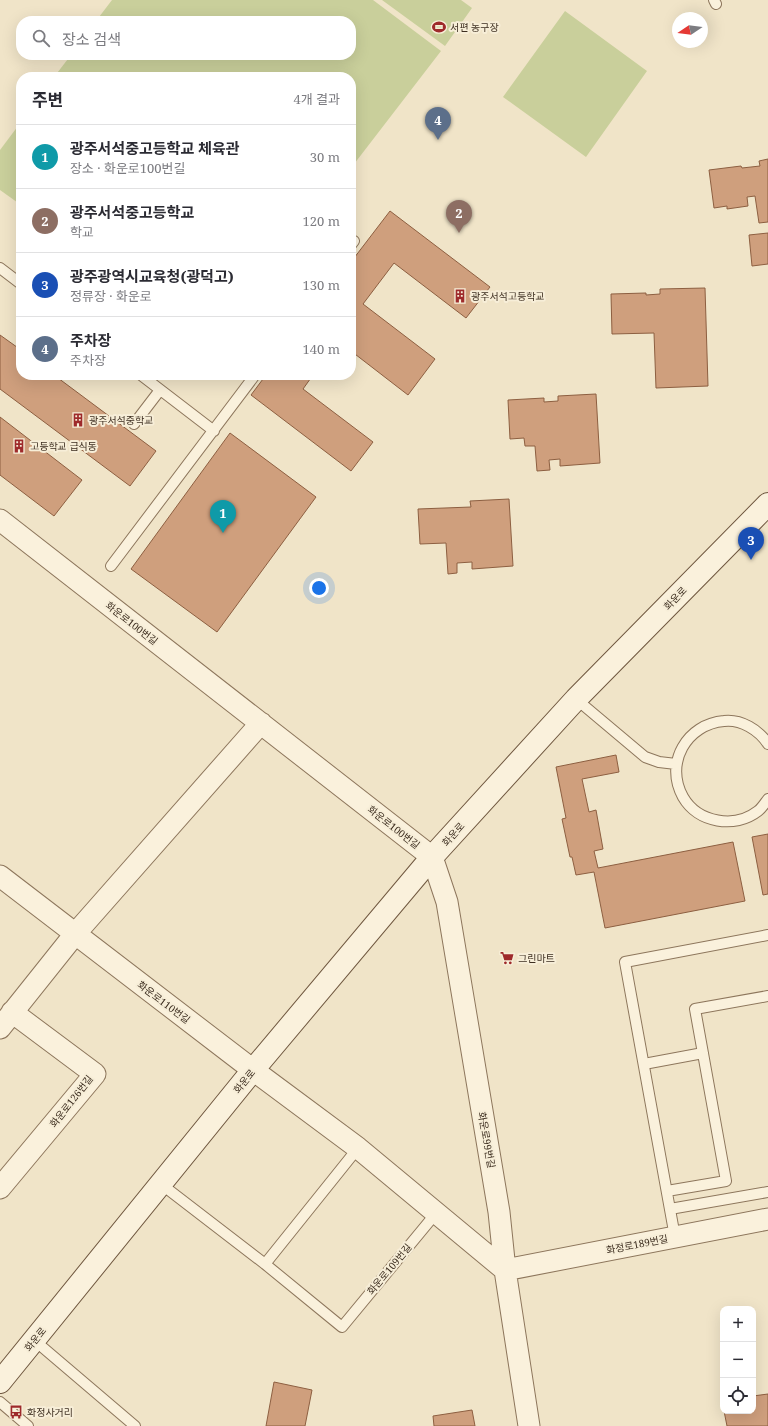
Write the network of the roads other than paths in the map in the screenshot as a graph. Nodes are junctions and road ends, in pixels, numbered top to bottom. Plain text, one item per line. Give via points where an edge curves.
1 (0, 268) edge
2 (16, 280) edge
3 (147, 380) edge
4 (251, 380) edge
5 (160, 390) junction
6 (134, 424) dead end
7 (214, 430) junction
8 (768, 504) edge
9 (1, 524) edge
10 (111, 566) dead end
11 (576, 700) junction
12 (261, 724) junction
13 (768, 744) edge
14 (676, 764) junction
15 (768, 799) edge
16 (432, 857) junction
17 (0, 876) edge
18 (75, 934) junction
19 (768, 935) edge
20 (768, 996) edge
21 (6, 1020) edge
22 (703, 1053) junction
23 (644, 1064) junction
24 (253, 1070) junction
25 (358, 1148) junction
26 (161, 1184) junction
27 (0, 1188) edge
28 (667, 1191) junction
29 (768, 1192) edge
30 (670, 1209) junction
31 (437, 1212) junction
32 (768, 1219) edge
33 (675, 1237) junction
34 (265, 1264) junction
35 (505, 1270) junction
36 (34, 1340) junction
37 (0, 1382) edge
38 (0, 1402) edge
39 (28, 1426) edge
40 (135, 1426) edge
41 (529, 1426) edge

1 - 2 lane
3 - 5 lane
4 - 7 lane
5 - 6 lane
5 - 7 lane
7 - 10 lane
8 - 11 street, 화운로
9 - 12 street, 화운로100번길
11 - 14 lane via 645,757
11 - 16 street, 화운로
12 - 16 street, 화운로100번길
12 - 18 street
13 - 14 lane via 754,729 741,723 712,723 688,738
14 - 15 lane via 677,782 683,798 695,810 710,819 726,822 743,819 758,810
16 - 24 street, 화운로
16 - 35 street, 화운로99번길 via 447,902 500,1212
17 - 18 street, 화운로110번길
18 - 21 street
18 - 24 street, 화운로110번길
19 - 23 lane via 625,962
20 - 22 lane via 695,1009
21 - 27 street, 화운로126번길 via 94,1074
22 - 23 lane
22 - 28 lane via 726,1181
23 - 28 lane
24 - 25 street
24 - 26 street, 화운로
25 - 31 street
25 - 34 lane
26 - 34 lane
26 - 36 street, 화운로
28 - 30 lane
29 - 30 lane
30 - 33 lane
31 - 34 lane, 화운로109번길 via 342,1327
31 - 35 street
32 - 33 street, 화정로189번길
33 - 35 street, 화정로189번길
35 - 41 street, 화운로99번길
36 - 37 street, 화운로
36 - 40 lane
38 - 39 lane

